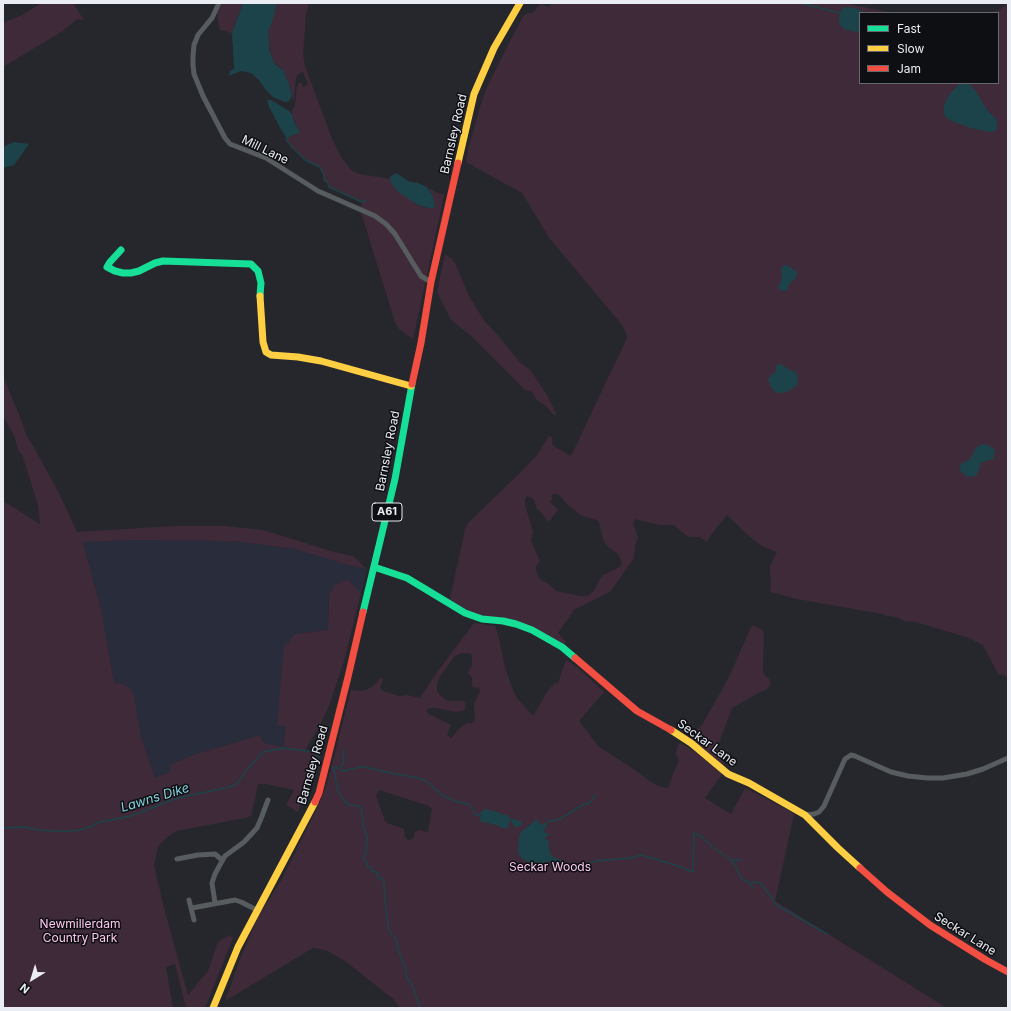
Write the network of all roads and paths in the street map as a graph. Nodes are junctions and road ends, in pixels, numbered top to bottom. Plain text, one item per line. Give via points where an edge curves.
1 (219, 3) edge
2 (520, 3) edge
3 (121, 250) dead end
4 (431, 282) junction
5 (411, 386) junction
6 (374, 567) junction
7 (1008, 758) edge
8 (268, 800) dead end
9 (805, 815) junction
10 (177, 859) dead end
11 (222, 860) junction
12 (189, 900) dead end
13 (215, 903) junction
14 (192, 908) junction
15 (257, 910) junction
16 (194, 920) dead end
17 (1008, 972) edge
18 (213, 1008) edge

1 - 4 street, Mill Lane via 212,18 198,35 194,45 193,65 202,96 225,138 230,144 266,158 318,191 375,216 395,234 421,276
2 - 4 street, Barnsley Road / A61 via 494,48 474,94
3 - 5 street via 107,267 123,273 131,273 163,261 251,264 258,271 261,283 262,332 266,352 270,355 321,360
4 - 5 street, Barnsley Road / A61
5 - 6 street, Barnsley Road / A61 via 395,479
6 - 9 street, Seckar Lane via 407,578 465,613 482,619 516,624 547,638 637,711 691,743 728,774
6 - 15 street, Barnsley Road / A61 via 319,793
7 - 9 street via 967,774 927,778 891,772 851,755 845,759 819,812
8 - 11 street via 257,828
9 - 17 street, Seckar Lane via 887,892 924,921
10 - 11 street via 215,854
11 - 13 street via 212,887
12 - 14 street
13 - 14 street
13 - 15 street via 235,900
14 - 16 street
15 - 18 street, Barnsley Road / A61 via 238,947

